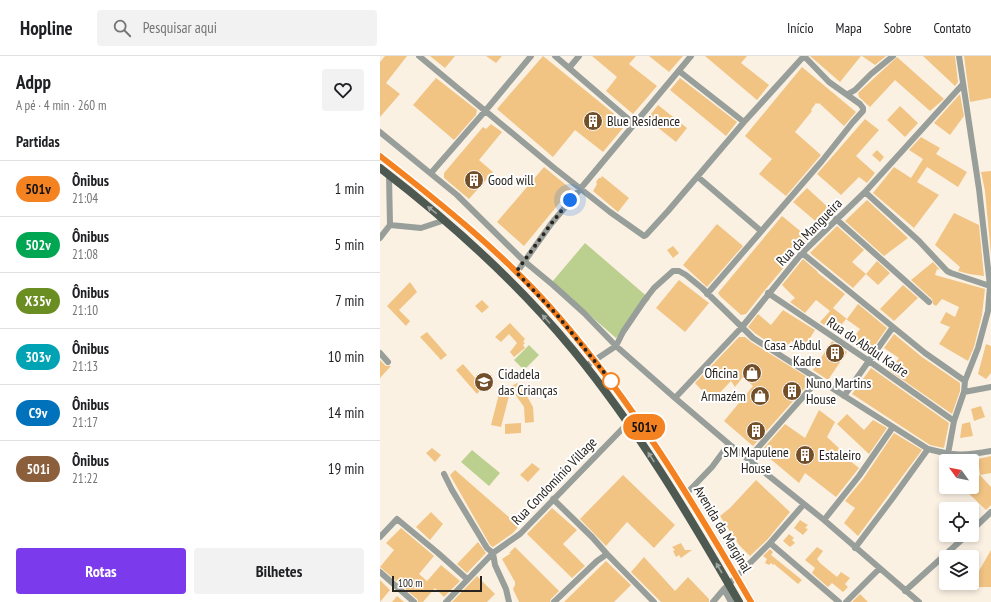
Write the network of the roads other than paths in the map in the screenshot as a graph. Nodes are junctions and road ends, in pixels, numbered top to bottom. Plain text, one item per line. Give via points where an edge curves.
1 (419, 56) edge
2 (531, 56) edge
3 (555, 56) edge
4 (579, 56) edge
5 (692, 56) edge
6 (804, 56) edge
7 (893, 56) edge
8 (959, 56) edge
9 (569, 68) junction
10 (679, 71) junction
11 (963, 84) junction
12 (848, 94) junction
13 (486, 110) junction
14 (744, 122) junction
15 (634, 124) junction
16 (380, 132) edge
17 (380, 156) edge
18 (380, 168) edge
19 (431, 173) junction
20 (389, 175) junction
21 (698, 177) junction
22 (580, 188) junction
23 (865, 192) junction
24 (836, 219) junction
25 (445, 220) junction
26 (390, 225) junction
27 (761, 231) junction
28 (380, 238) edge
29 (802, 253) junction
30 (524, 261) junction
31 (516, 272) junction
32 (990, 286) edge
33 (768, 293) junction
34 (707, 294) junction
35 (929, 302) dead end
36 (989, 311) edge
37 (742, 327) junction
38 (893, 327) junction
39 (616, 346) junction
40 (380, 353) edge
41 (594, 360) junction
42 (869, 361) junction
43 (388, 362) dead end
44 (586, 366) junction
45 (818, 380) junction
46 (965, 381) junction
47 (991, 387) edge
48 (964, 392) junction
49 (844, 396) junction
50 (675, 398) junction
51 (954, 421) junction
52 (628, 423) junction
53 (893, 427) junction
54 (729, 444) junction
55 (928, 449) junction
56 (991, 451) edge
57 (948, 454) joint
58 (974, 454) edge
59 (748, 458) junction
60 (444, 474) dead end
61 (687, 493) junction
62 (553, 499) junction
63 (804, 504) junction
64 (991, 512) edge
65 (824, 520) junction
66 (979, 523) edge
67 (380, 537) edge
68 (959, 542) edge
69 (770, 543) junction
70 (855, 548) junction
71 (493, 553) junction
72 (608, 554) junction
73 (879, 569) junction
74 (380, 572) edge
75 (737, 578) junction
76 (467, 579) junction
77 (727, 587) junction
78 (905, 591) junction
79 (414, 602) edge
80 (446, 602) edge
81 (509, 602) edge
82 (554, 602) edge
83 (654, 602) edge
84 (713, 602) edge
85 (731, 602) edge
86 (739, 602) edge
87 (751, 602) edge
88 (839, 602) edge
89 (846, 602) edge
90 (918, 602) edge

1 - 13 street
2 - 13 street
3 - 9 street
4 - 9 street
5 - 10 street
6 - 12 street via 826,79
6 - 14 street
7 - 12 street
8 - 11 street
9 - 15 street
10 - 14 street
10 - 15 street
11 - 23 street, Rua da Mangueira
11 - 32 street
12 - 27 street via 860,104 863,112
13 - 19 street
13 - 22 street
14 - 21 street
15 - 22 street
16 - 19 street
17 - 31 main road, Avenida da Marginal via 435,199
18 - 20 main road, Avenida da Marginal
19 - 30 street
25 -> 20 main road, Avenida da Marginal
20 - 26 street
21 - 22 street via 644,236
21 - 27 street
22 - 30 street
23 - 24 street, Rua da Mangueira
23 - 32 street via 919,241 947,271
24 - 29 street, Rua da Mangueira
24 - 35 street
25 - 26 street via 421,228
44 -> 25 main road, Avenida da Marginal via 510,281
26 - 28 street
27 - 34 street
29 - 33 street, Rua da Mangueira
29 - 38 street
30 - 31 street
30 - 39 street via 584,313
31 - 41 main road, Avenida da Marginal via 557,315
32 - 36 street
33 - 37 street, Rua da Mangueira
33 - 42 street, Rua do Abdul Kadre
34 - 37 street
34 - 39 street via 686,274 673,271 644,301
36 - 46 street
37 - 45 street via 753,338
37 - 50 street, Rua da Mangueira
38 - 42 street
38 - 46 street
39 - 41 street
39 - 50 street
40 - 43 street
41 - 44 street
41 - 61 main road, Avenida da Marginal
42 - 49 street
42 - 51 street, Rua do Abdul Kadre
44 - 52 main road, Avenida da Marginal
45 - 49 street
45 - 59 street
46 - 48 street
47 - 48 street
48 - 51 street
49 - 53 street
50 - 54 street
51 - 57 street
52 - 62 street, Rua Condomínio Village
77 -> 52 main road, Avenida da Marginal via 676,497
53 - 55 street
53 - 65 street via 860,476
54 - 59 street
54 - 61 street via 712,467
55 - 57 street
55 - 70 street
56 - 58 street
59 - 63 street
60 - 71 street
61 - 75 main road, Avenida da Marginal
62 - 71 street, Rua Condomínio Village via 520,534
62 - 72 street
63 - 65 street
63 - 69 street
64 - 66 street
65 - 70 street
67 - 76 street via 397,519
68 - 78 street
69 - 75 street
69 - 88 street
70 - 73 street
71 - 76 street, Rua Condomínio Village
71 - 81 street
72 - 82 street via 597,561
72 - 83 street
73 - 78 street
73 - 89 street
74 - 79 street
75 - 77 street
75 - 87 main road, Avenida da Marginal
76 - 80 street, Rua Condomínio Village
77 - 84 street
77 - 85 street
77 - 86 main road, Avenida da Marginal
78 - 90 street

